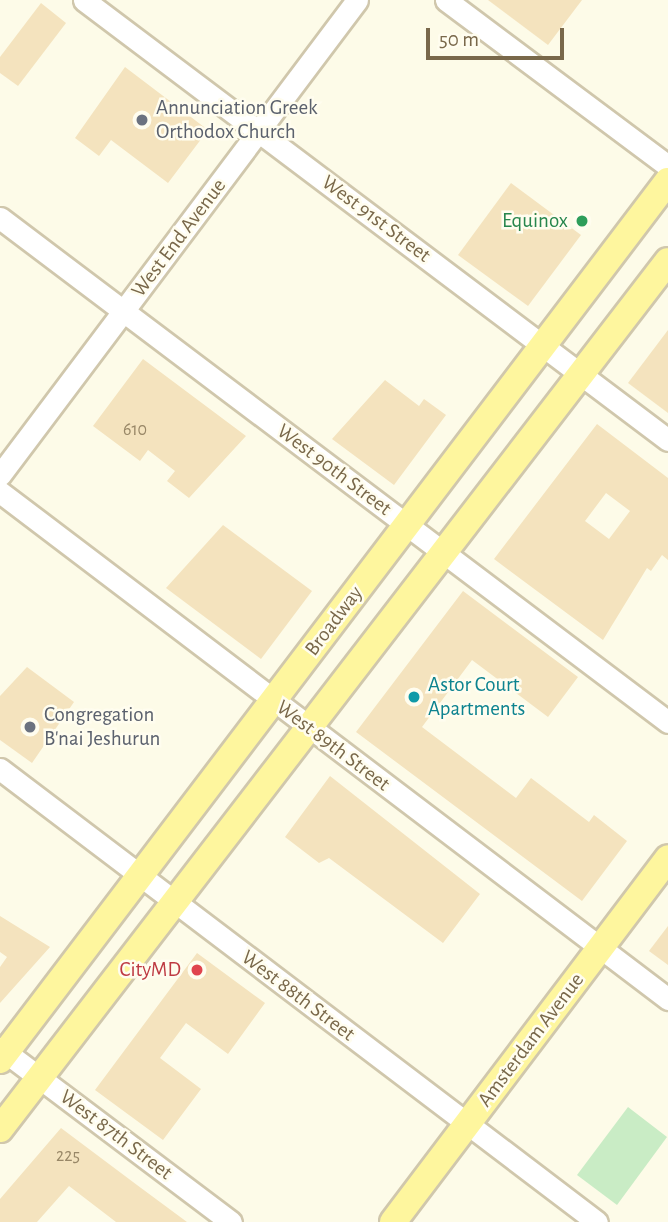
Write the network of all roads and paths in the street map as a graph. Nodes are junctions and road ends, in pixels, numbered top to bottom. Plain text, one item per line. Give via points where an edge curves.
1 (84, 0) edge
2 (357, 0) edge
3 (446, 0) edge
4 (259, 131) junction
5 (668, 166) edge
6 (668, 181) edge
7 (0, 218) edge
8 (668, 261) edge
9 (123, 311) junction
10 (543, 346) junction
11 (582, 374) junction
12 (668, 440) edge
13 (0, 475) edge
14 (0, 492) edge
15 (406, 525) junction
16 (445, 554) junction
17 (274, 701) junction
18 (668, 722) edge
19 (311, 729) junction
20 (0, 769) edge
21 (668, 858) edge
22 (141, 876) junction
23 (177, 904) junction
24 (600, 948) junction
25 (668, 999) edge
26 (2, 1054) edge
27 (43, 1080) junction
28 (467, 1124) junction
29 (0, 1129) edge
30 (231, 1222) edge
31 (393, 1222) edge
32 (597, 1222) edge

1 - 4 street, West 91st Street
2 - 4 street, West End Avenue
3 - 5 street
4 - 9 street, West End Avenue
4 - 10 street, West 91st Street
6 - 10 main road, Broadway
7 - 9 street, West 90th Street
8 - 11 main road
9 - 13 street, West End Avenue
9 - 15 street, West 90th Street
10 - 11 street, West 91st Street
10 - 15 main road, Broadway
11 - 12 street, West 91st Street
11 - 16 main road
14 - 17 street, West 89th Street
15 - 16 street, West 90th Street
15 - 17 main road, Broadway
16 - 18 street, West 90th Street
16 - 19 main road
17 - 19 street, West 89th Street
17 - 22 main road, Broadway
19 - 23 main road
19 - 24 street, West 89th Street
20 - 22 street, West 88th Street
21 - 24 main road, Amsterdam Avenue
22 - 23 street, West 88th Street
22 - 26 main road, Broadway
23 - 27 main road
23 - 28 street, West 88th Street
24 - 25 street, West 89th Street
24 - 28 main road, Amsterdam Avenue
26 - 27 street, West 87th Street
27 - 29 main road
27 - 30 street, West 87th Street
28 - 31 main road, Amsterdam Avenue
28 - 32 street, West 88th Street

